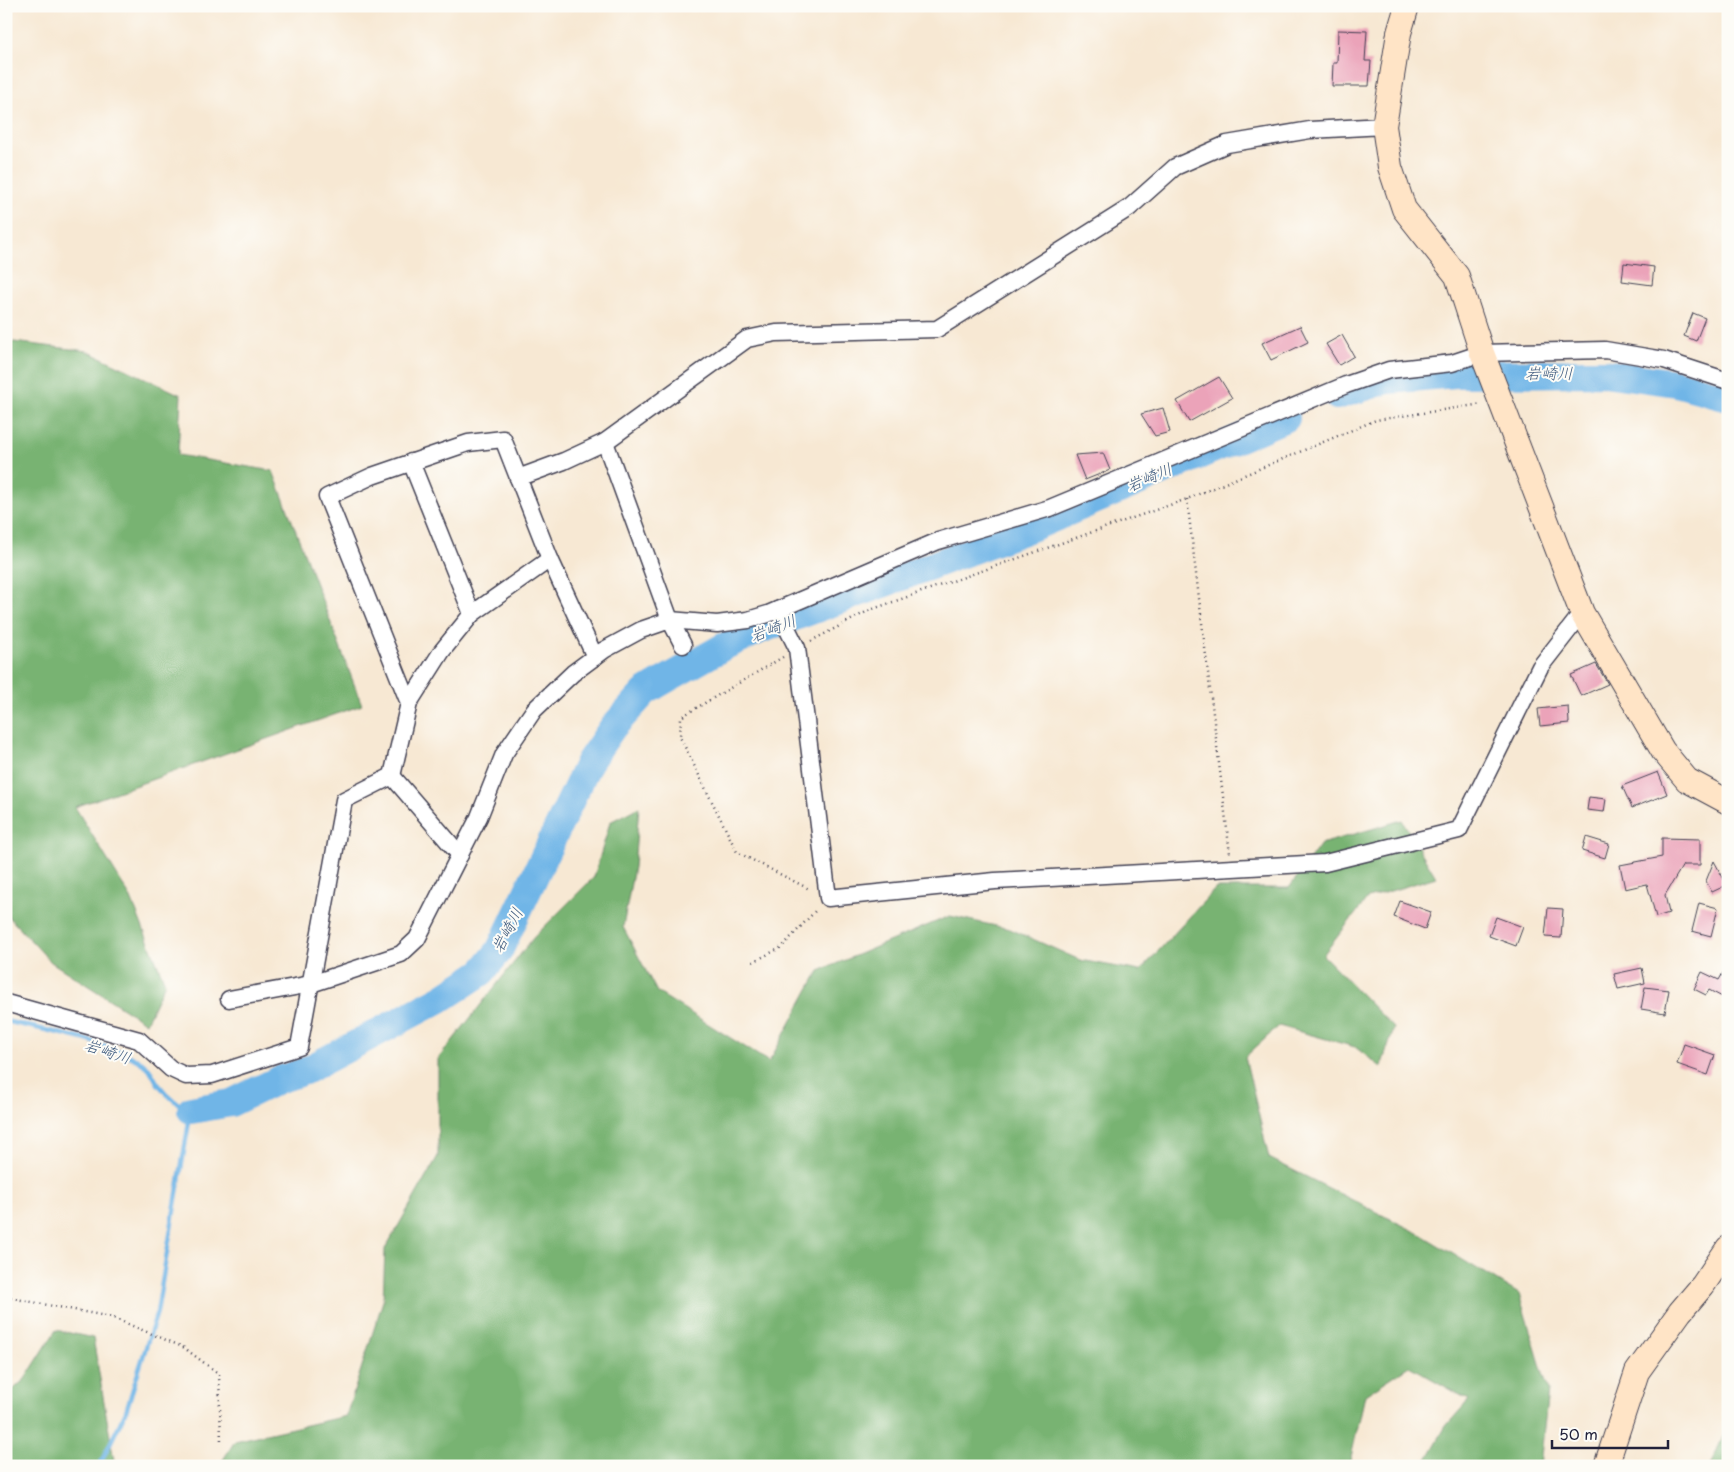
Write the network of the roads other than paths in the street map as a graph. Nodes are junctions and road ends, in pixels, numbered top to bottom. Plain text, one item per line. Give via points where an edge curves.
1 (1407, 6) edge
2 (1384, 126) junction
3 (1484, 358) junction
4 (1728, 381) edge
5 (604, 442) junction
6 (411, 462) junction
7 (518, 478) junction
8 (550, 560) junction
9 (778, 610) junction
10 (1582, 613) junction
11 (472, 614) junction
12 (670, 620) junction
13 (683, 645) dead end
14 (595, 657) junction
15 (410, 703) junction
16 (392, 776) junction
17 (1728, 802) edge
18 (460, 855) junction
19 (311, 984) junction
20 (229, 999) dead end
21 (6, 1003) edge
22 (1728, 1248) edge
23 (1606, 1466) edge

1 - 2 street via 1399,34
2 - 3 street via 1390,167 1404,209 1456,276
2 - 5 street via 1310,130 1227,144 1176,167 1129,208 937,329 776,333 747,340
3 - 4 street via 1605,350 1664,360
3 - 9 street via 1389,370 1346,385 1050,508 938,541
3 - 10 street
5 - 7 street
5 - 12 street
6 - 7 street via 468,443 504,439
6 - 11 street
6 - 15 street via 327,497
7 - 8 street
8 - 11 street
8 - 14 street
9 - 10 street via 797,648 828,898 995,881 1325,863 1459,830 1540,667
9 - 12 street via 748,620 717,624
10 - 17 street via 1663,751 1687,780
11 - 15 street via 442,651
12 - 13 street
12 - 14 street via 641,630
14 - 18 street via 534,710 504,754
15 - 16 street
16 - 18 street
16 - 19 street via 344,800
18 - 19 street via 417,939 401,954
19 - 20 street
19 - 21 street via 299,1046 212,1075 186,1076 171,1069 139,1040
22 - 23 street via 1637,1372

